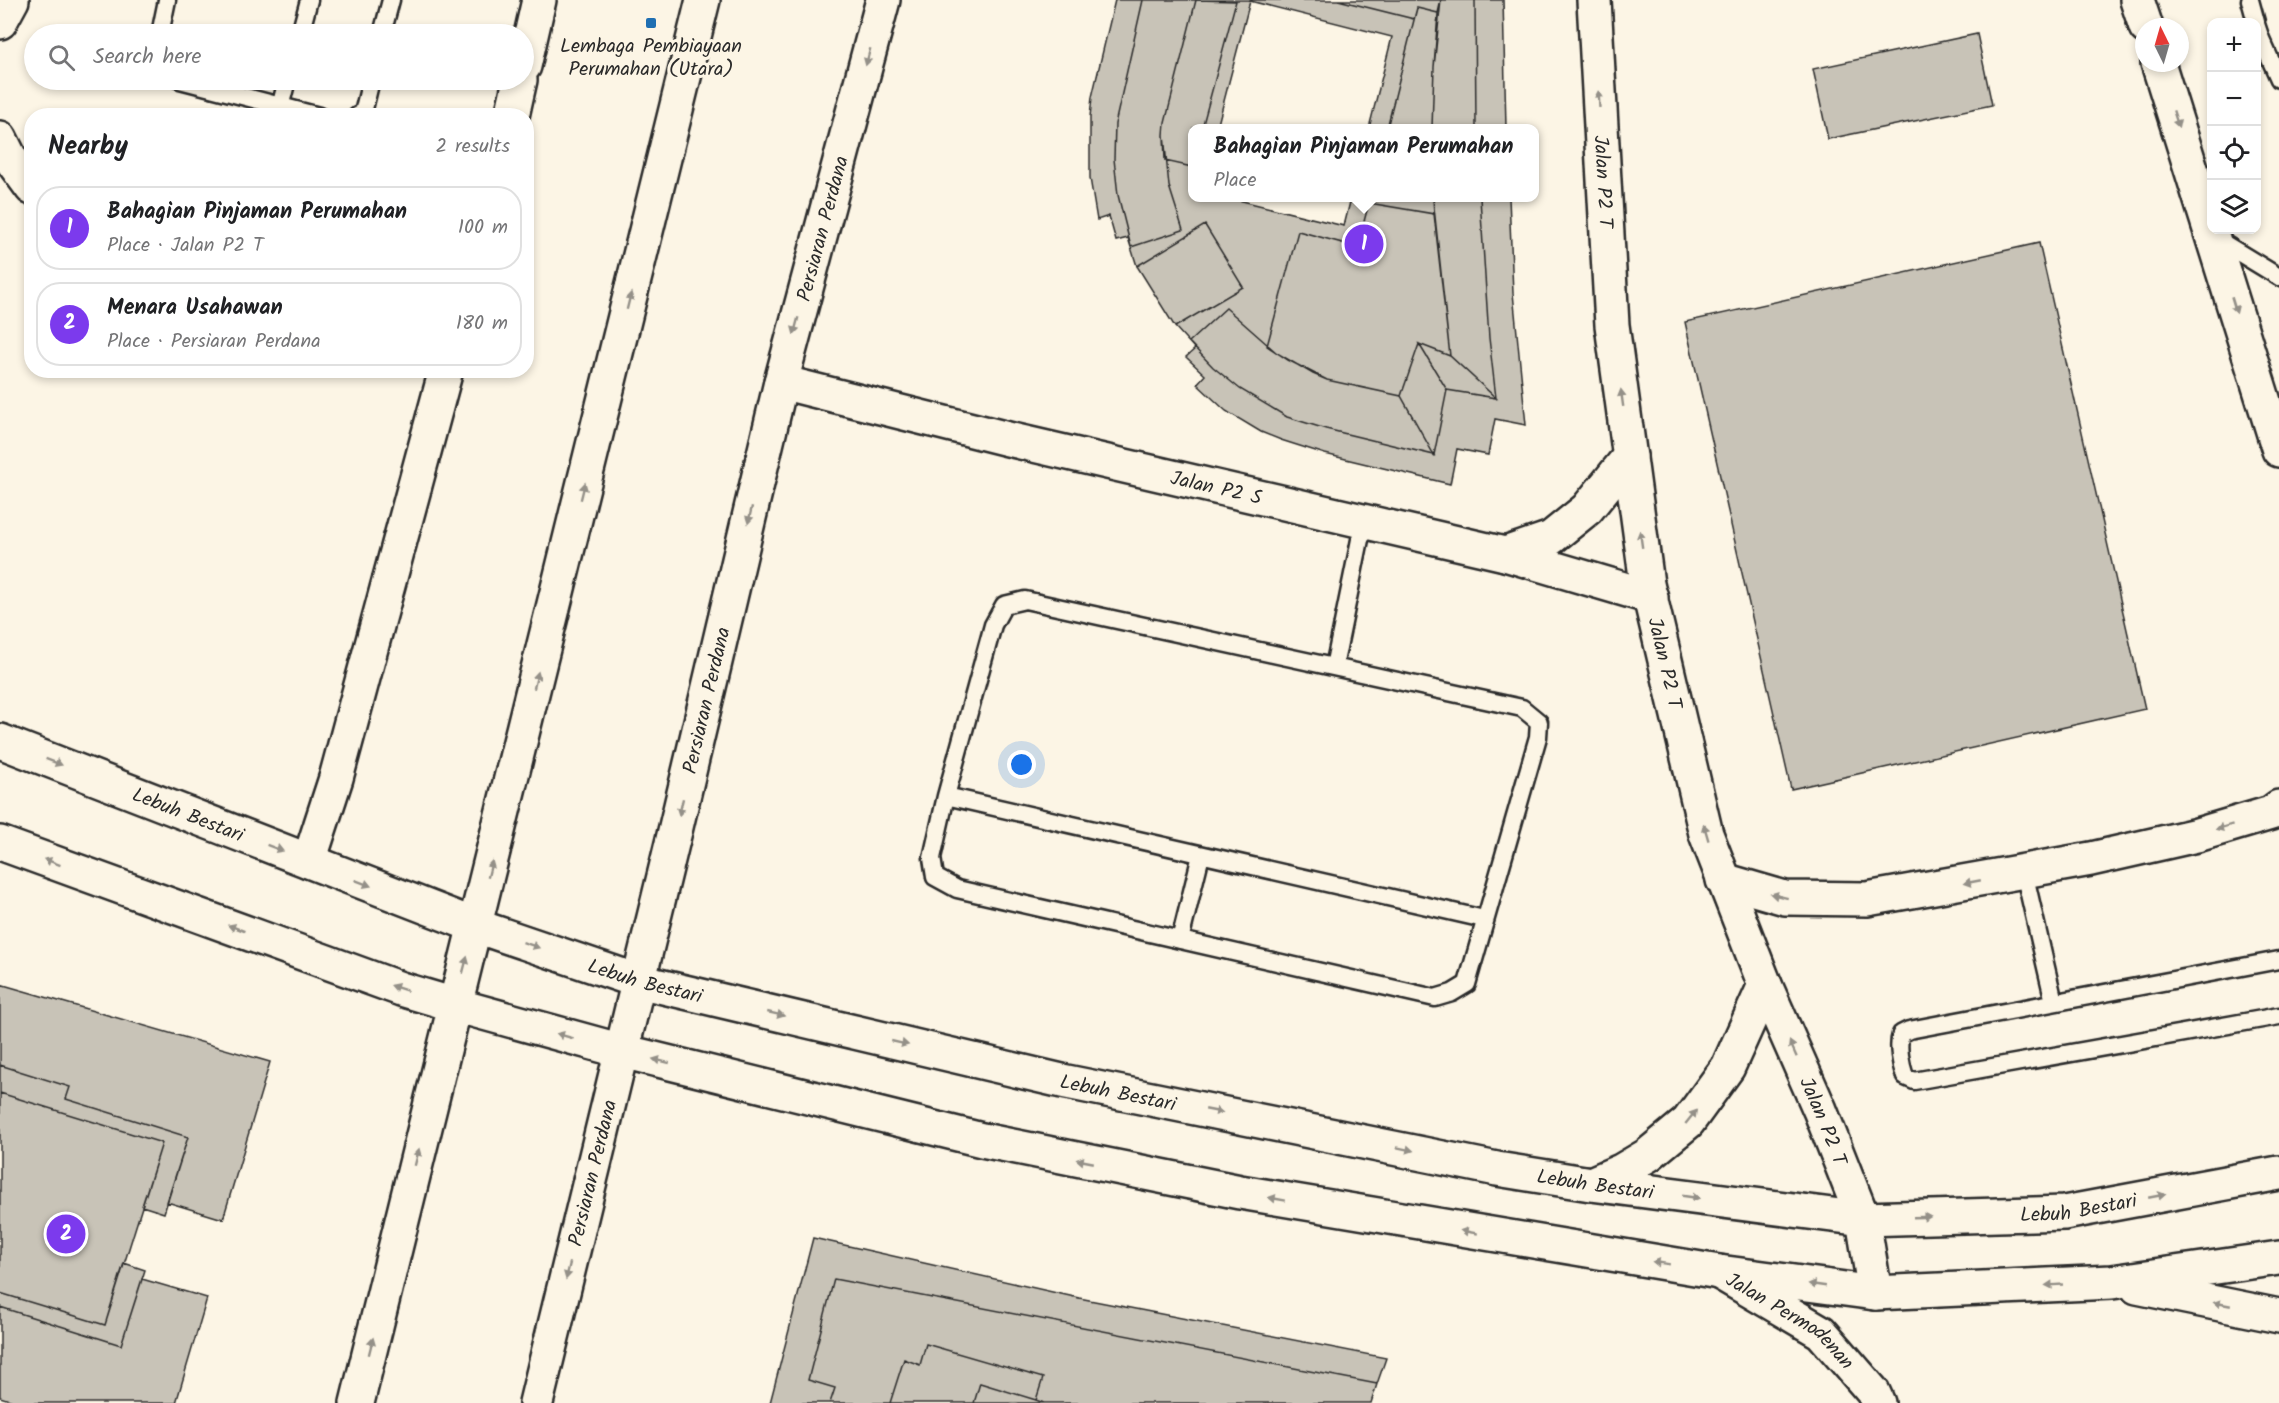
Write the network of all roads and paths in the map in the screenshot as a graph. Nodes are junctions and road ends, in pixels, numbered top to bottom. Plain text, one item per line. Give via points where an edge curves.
1 (12, 0) edge
2 (167, 0) edge
3 (309, 0) edge
4 (391, 0) edge
5 (539, 0) edge
6 (703, 0) edge
7 (883, 0) edge
8 (2137, 0) edge
9 (2250, 0) edge
10 (1598, 6) edge
11 (2143, 18) edge
12 (2255, 18) edge
13 (0, 22) edge
14 (162, 24) edge
15 (303, 24) edge
16 (385, 24) edge
17 (534, 24) edge
18 (2261, 39) edge
19 (2161, 72) edge
20 (2279, 80) edge
21 (213, 90) edge
22 (284, 90) edge
23 (369, 90) edge
24 (518, 90) edge
25 (272, 108) edge
26 (280, 108) edge
27 (364, 108) edge
28 (514, 108) edge
29 (0, 138) edge
30 (24, 177) edge
31 (24, 188) edge
32 (0, 190) edge
33 (2212, 236) junction
34 (2279, 277) edge
35 (444, 378) edge
36 (781, 382) junction
37 (2279, 450) edge
38 (1630, 456) junction
39 (1364, 520) junction
40 (1505, 554) junction
41 (1651, 597) junction
42 (1334, 667) junction
43 (0, 741) edge
44 (946, 796) junction
45 (2279, 807) edge
46 (0, 843) edge
47 (1201, 855) junction
48 (309, 861) junction
49 (2024, 872) junction
50 (1723, 880) junction
51 (1484, 919) junction
52 (476, 926) junction
53 (1180, 940) junction
54 (2279, 960) edge
55 (638, 981) junction
56 (1765, 985) junction
57 (2054, 1002) junction
58 (455, 1005) junction
59 (2279, 1017) edge
60 (622, 1052) junction
61 (2279, 1173) edge
62 (1591, 1184) junction
63 (1863, 1219) junction
64 (2279, 1258) edge
65 (1719, 1272) junction
66 (2112, 1282) junction
67 (1875, 1293) junction
68 (2279, 1316) edge
69 (357, 1403) edge
70 (536, 1403) edge
71 (1878, 1403) edge

1 - 13 main road
2 - 14 lane
3 - 15 lane
4 - 16 lane
5 - 17 main road
52 -> 6 main road
7 -> 36 main road, Persiaran Perdana
8 - 11 main road
9 - 12 lane
38 -> 10 main road, Jalan P2 T via 1612,325
18 - 20 lane
19 -> 33 main road
21 - 25 lane
22 - 26 lane
23 - 27 lane
24 - 28 main road
29 - 30 main road
31 - 32 main road
33 - 34 lane
33 -> 37 main road
35 - 48 main road via 336,778
36 - 39 main road, Jalan P2 S
36 -> 55 main road, Persiaran Perdana
38 - 40 main road via 1587,510 1551,538
41 -> 38 main road, Jalan P2 T
39 - 40 main road, Jalan P2 S
39 - 42 lane
40 - 41 main road, Jalan P2 S
50 -> 41 main road, Jalan P2 T via 1706,834
42 - 44 lane via 1025,600 1004,605 993,625
42 - 51 lane via 1522,708 1539,722 1538,737
43 -> 48 main road, Lebuh Bestari
44 - 47 lane
44 - 53 lane via 932,858 936,877 957,889
45 -> 49 main road via 2271,813 2198,835
58 -> 46 main road
47 - 51 lane
47 - 53 lane
48 -> 52 main road, Lebuh Bestari
49 -> 50 main road via 1867,899 1785,898
49 - 57 lane
50 - 56 main road, Jalan P2 T
51 - 53 lane via 1467,984 1435,998
52 -> 55 main road, Lebuh Bestari
58 -> 52 main road
54 - 57 lane
55 - 60 main road, Persiaran Perdana
55 -> 62 main road, Lebuh Bestari via 1062,1081 1497,1169
62 -> 56 main road via 1648,1155 1688,1122 1728,1067
63 -> 56 main road, Jalan P2 T
57 - 59 lane via 1901,1034 1905,1077 1914,1081
60 -> 58 main road
69 -> 58 main road
65 -> 60 main road via 1228,1190 982,1140
60 -> 70 main road, Persiaran Perdana
63 -> 61 main road, Lebuh Bestari via 2064,1213
62 -> 63 main road, Lebuh Bestari
63 - 67 main road, Jalan P2 T
64 - 66 main road
67 -> 65 main road
65 - 71 main road, Jalan Permodenan via 1821,1332
66 -> 67 main road
68 -> 66 main road

